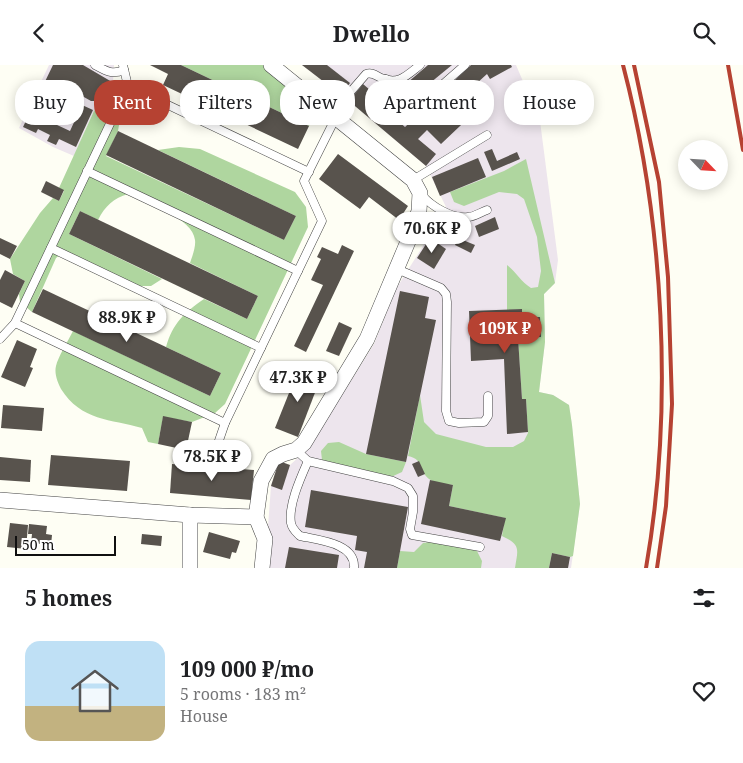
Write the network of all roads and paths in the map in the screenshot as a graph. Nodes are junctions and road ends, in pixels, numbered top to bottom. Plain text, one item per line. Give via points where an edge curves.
1 (95, 65) edge
2 (420, 65) edge
3 (465, 65) edge
4 (275, 66) edge
5 (123, 67) edge
6 (386, 79) junction
7 (126, 80) edge
8 (292, 80) edge
9 (355, 87) edge
10 (170, 106) edge
11 (110, 125) edge
12 (331, 125) edge
13 (346, 125) edge
14 (487, 135) dead end
15 (88, 171) junction
16 (309, 172) junction
17 (417, 186) junction
18 (487, 210) dead end
19 (51, 248) junction
20 (397, 269) junction
21 (298, 271) junction
22 (15, 323) junction
23 (0, 339) edge
24 (261, 348) junction
25 (488, 396) dead end
26 (226, 423) junction
27 (296, 450) junction
28 (214, 455) dead end
29 (308, 461) junction
30 (0, 500) edge
31 (190, 515) junction
32 (256, 517) junction
33 (480, 547) dead end
34 (190, 568) edge
35 (262, 568) edge
36 (354, 568) edge

1 - 5 lane via 108,73 118,72
2 - 6 lane via 403,79 394,82
3 - 6 lane via 406,114 387,103 384,94
4 - 8 street
5 - 7 lane
6 - 9 lane via 370,72
10 - 16 lane
11 - 15 lane
12 - 16 lane
13 - 17 street
14 - 17 lane
15 - 19 lane
15 - 21 lane
16 - 21 lane via 304,181 322,221
17 - 18 lane via 428,202 454,215 468,217
17 - 20 street via 419,211
19 - 22 lane
19 - 24 lane
20 - 25 lane via 441,288 446,294 446,411 449,421 484,422 488,416
20 - 27 street via 367,339 304,443
21 - 24 lane
22 - 23 lane
22 - 26 lane
24 - 26 lane
26 - 28 lane
27 - 29 lane
27 - 32 street via 273,459 262,481
29 - 33 lane via 393,481 408,489 413,496 412,535
29 - 36 lane via 291,512 291,524 300,536 337,545 347,551 354,561
30 - 31 street
31 - 32 street
31 - 34 street
32 - 35 street via 265,539

